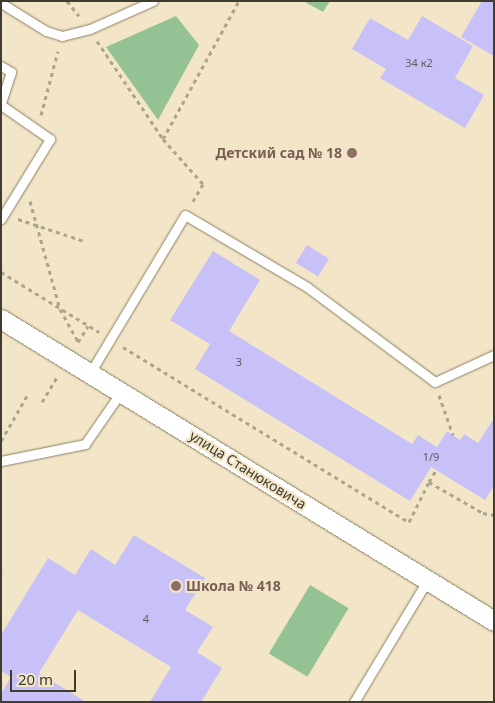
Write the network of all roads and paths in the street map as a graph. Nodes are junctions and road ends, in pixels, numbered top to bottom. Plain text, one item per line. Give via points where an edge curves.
1 (153, 1) edge
2 (239, 1) edge
3 (1, 3) edge
4 (90, 29) junction
5 (62, 36) junction
6 (1, 66) edge
7 (1, 104) edge
8 (37, 129) junction
9 (163, 139) junction
10 (25, 181) junction
11 (185, 215) junction
12 (2, 217) edge
13 (36, 223) junction
14 (84, 240) dead end
15 (1, 272) edge
16 (60, 309) junction
17 (1, 319) edge
18 (110, 339) junction
19 (78, 342) dead end
20 (494, 355) edge
21 (90, 373) junction
22 (435, 382) junction
23 (121, 392) junction
24 (28, 394) dead end
25 (452, 434) dead end
26 (1, 441) edge
27 (1, 461) edge
28 (436, 470) dead end
29 (429, 482) junction
30 (494, 515) edge
31 (427, 580) junction
32 (494, 621) edge
33 (354, 702) edge

1 - 4 lane
2 - 9 path
3 - 5 lane via 46,31
4 - 5 lane
4 - 9 path
5 - 8 path
6 - 7 lane via 11,72
7 - 8 lane
8 - 10 lane via 50,139
9 - 11 path via 203,184
10 - 12 lane
10 - 13 path
11 - 18 lane
11 - 22 lane via 307,287
12 - 13 path
13 - 14 path
13 - 16 path
15 - 16 path
16 - 18 path
16 - 19 path
17 - 21 street, улица Станюковича
18 - 21 lane
18 - 29 path via 409,522
20 - 22 lane
21 - 23 street, улица Станюковича
22 - 25 path
23 - 27 lane via 85,444
23 - 31 street, улица Станюковича
24 - 26 path
28 - 29 path
29 - 30 path via 483,513
31 - 32 street, улица Станюковича
31 - 33 lane

